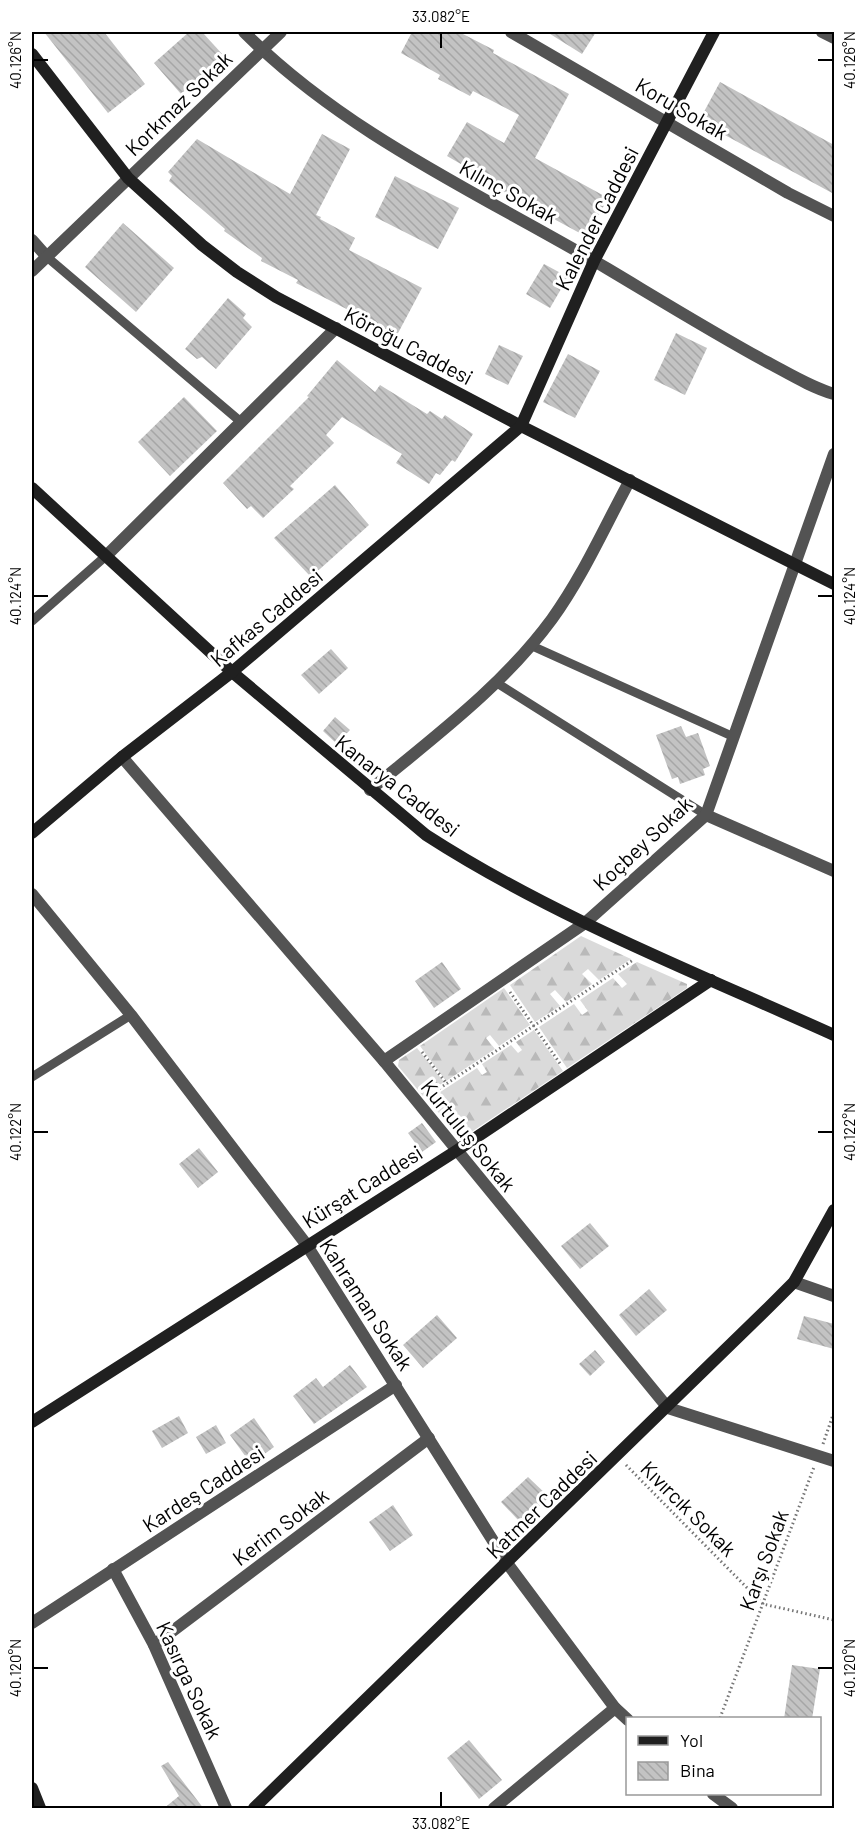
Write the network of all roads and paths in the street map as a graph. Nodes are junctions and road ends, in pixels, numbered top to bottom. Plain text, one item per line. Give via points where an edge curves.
1 (244, 32) edge
2 (281, 32) edge
3 (714, 32) edge
4 (822, 32) edge
5 (517, 33) edge
6 (834, 38) edge
7 (262, 50) junction
8 (32, 54) edge
9 (668, 122) junction
10 (128, 178) junction
11 (834, 216) edge
12 (32, 240) edge
13 (46, 257) junction
14 (594, 261) junction
15 (32, 271) edge
16 (336, 328) junction
17 (834, 394) edge
18 (241, 422) junction
19 (521, 426) junction
20 (834, 454) edge
21 (630, 480) junction
22 (32, 489) edge
23 (107, 555) junction
24 (795, 564) junction
25 (834, 584) edge
26 (32, 621) edge
27 (530, 645) junction
28 (232, 672) junction
29 (497, 683) junction
30 (734, 737) junction
31 (122, 757) junction
32 (370, 790) junction
33 (706, 815) junction
34 (32, 833) edge
35 (834, 871) edge
36 (32, 894) edge
37 (585, 923) junction
38 (647, 951) junction
39 (502, 980) junction
40 (711, 980) junction
41 (131, 1016) junction
42 (534, 1026) junction
43 (834, 1035) edge
44 (413, 1041) junction
45 (384, 1061) junction
46 (568, 1075) junction
47 (32, 1077) edge
48 (447, 1084) junction
49 (418, 1103) junction
50 (456, 1151) junction
51 (834, 1210) edge
52 (306, 1244) junction
53 (794, 1282) junction
54 (834, 1296) edge
55 (396, 1385) junction
56 (668, 1408) junction
57 (834, 1412) edge
58 (32, 1422) edge
59 (429, 1438) junction
60 (818, 1456) junction
61 (618, 1457) junction
62 (834, 1461) edge
63 (507, 1563) junction
64 (113, 1569) junction
65 (763, 1604) junction
66 (834, 1620) edge
67 (32, 1623) edge
68 (154, 1645) junction
69 (615, 1708) junction
70 (721, 1717) edge
71 (626, 1719) edge
72 (32, 1788) edge
73 (714, 1795) edge
74 (40, 1809) edge
75 (226, 1809) edge
76 (254, 1809) edge
77 (494, 1809) edge
78 (732, 1809) edge

1 - 7 street, Kılınç Sokak
2 - 7 street, Korkmaz Sokak
3 - 9 street, Kalender Caddesi
4 - 6 street
5 - 9 street, Koru Sokak
7 - 10 street, Korkmaz Sokak
7 - 14 street, Kılınç Sokak via 338,112 385,143
8 - 10 street, Köroğu Caddesi
9 - 11 street, Koru Sokak
9 - 14 street, Kalender Caddesi
10 - 13 street, Korkmaz Sokak
10 - 16 street, Köroğu Caddesi via 237,272
12 - 13 street
13 - 15 street, Korkmaz Sokak
13 - 18 lane
14 - 17 street, Kılınç Sokak via 730,342 818,390
14 - 19 street, Kalender Caddesi
16 - 18 street
16 - 19 street, Köroğu Caddesi
18 - 23 street
19 - 21 street, Köroğu Caddesi
19 - 28 street, Kafkas Caddesi
20 - 24 street, Koçbey Sokak
21 - 24 street, Köroğu Caddesi
21 - 27 street via 573,588
22 - 23 street, Kanarya Caddesi
23 - 26 lane
23 - 28 street, Kanarya Caddesi
24 - 25 street, Köroğu Caddesi
24 - 30 street, Koçbey Sokak
27 - 29 street
27 - 30 lane
28 - 31 street, Kafkas Caddesi
28 - 32 street, Kanarya Caddesi
29 - 32 street
29 - 33 lane
30 - 33 street, Koçbey Sokak
31 - 34 street, Kafkas Caddesi
31 - 45 street, Kurtuluş Sokak
32 - 37 street, Kanarya Caddesi via 460,858
33 - 35 street
33 - 37 street, Koçbey Sokak
36 - 41 street, Kahraman Sokak
37 - 38 street, Kanarya Caddesi
37 - 39 street, Koçbey Sokak
38 - 40 street, Kanarya Caddesi
38 - 42 path
39 - 42 path
39 - 44 street, Koçbey Sokak
40 - 43 street, Kanarya Caddesi
40 - 46 street, Kürşat Caddesi
41 - 47 lane
41 - 52 street, Kahraman Sokak
42 - 46 path
42 - 48 path
44 - 45 street, Koçbey Sokak
44 - 48 path
45 - 49 street, Kurtuluş Sokak
46 - 50 street, Kürşat Caddesi
48 - 49 path
49 - 50 street, Kurtuluş Sokak
50 - 52 street, Kürşat Caddesi
50 - 56 street, Kurtuluş Sokak
51 - 53 street, Katmer Caddesi
52 - 55 street, Kahraman Sokak
52 - 58 street, Kürşat Caddesi
53 - 54 street
53 - 56 street, Katmer Caddesi
55 - 59 street, Kahraman Sokak
55 - 64 street, Kardeş Caddesi
56 - 60 street
56 - 61 street, Katmer Caddesi
57 - 60 path, Karşı Sokak
59 - 63 street, Kahraman Sokak
59 - 68 street, Kerim Sokak
60 - 62 street
60 - 65 path, Karşı Sokak
61 - 63 street, Katmer Caddesi
61 - 65 path, Kıvırcık Sokak
63 - 69 street, Kahraman Sokak
63 - 76 street, Katmer Caddesi
64 - 67 street, Kardeş Caddesi
64 - 68 street, Kasırga Sokak
65 - 66 path
65 - 70 path, Karşı Sokak
68 - 75 street, Kasırga Sokak
69 - 71 street, Kahraman Sokak
69 - 77 street
72 - 74 street
73 - 78 street

